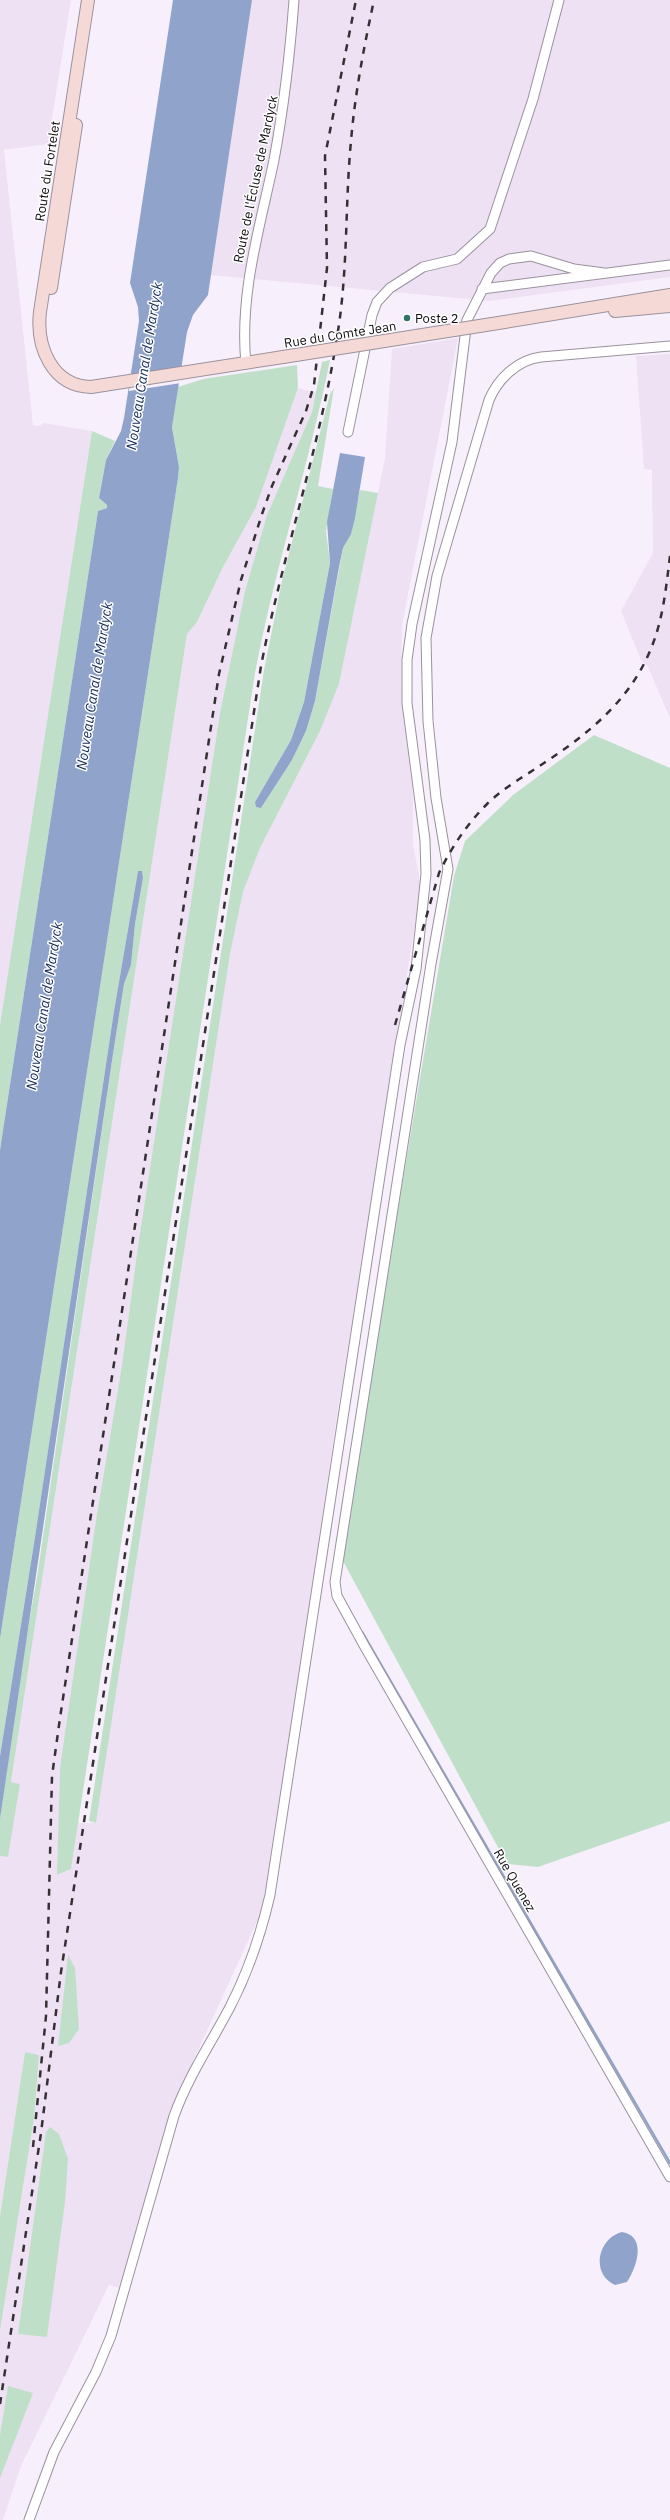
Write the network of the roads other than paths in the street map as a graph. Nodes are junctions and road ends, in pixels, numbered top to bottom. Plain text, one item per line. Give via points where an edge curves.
1 (88, 0) edge
2 (95, 0) edge
3 (294, 0) edge
4 (558, 0) edge
5 (670, 265) edge
6 (604, 273) junction
7 (482, 289) junction
8 (670, 295) edge
9 (670, 306) edge
10 (556, 315) junction
11 (670, 346) edge
12 (42, 347) junction
13 (246, 364) junction
14 (348, 432) dead end
15 (670, 2177) edge
16 (29, 2520) edge

1 - 12 main road, Route du Fortelet via 40,312 39,330
2 - 12 main road, Route du Fortelet
3 - 13 street, Route de l'Écluse de Mardyck via 286,98 250,272 245,327
4 - 14 street via 531,104 490,229 460,257 417,270 390,288 377,302
5 - 6 street
6 - 7 street
6 - 7 street via 574,269 535,257 520,257 500,263
7 - 16 street via 469,314 464,332 452,442 408,651 407,703 426,857 424,909 414,978 400,1045 270,1895 261,1932 242,1982 187,2084 177,2108 109,2343 54,2452
8 - 10 main road, Rue du Comte Jean
9 - 10 main road, Rue du Comte Jean
10 - 13 main road, Rue du Comte Jean, bridge
11 - 15 street, Rue Quenez via 530,359 510,371 497,385 489,400 435,584 426,638 427,709 435,790 448,874 431,964 334,1582 337,1596
12 - 13 main road, Route du Fortelet via 52,368 68,382 79,386 101,387

